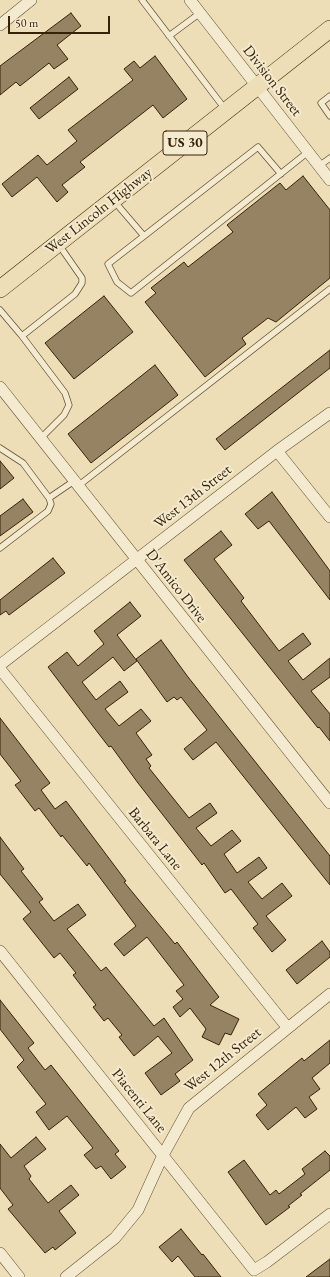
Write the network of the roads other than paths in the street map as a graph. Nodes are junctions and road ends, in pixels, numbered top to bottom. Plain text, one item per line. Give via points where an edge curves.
1 (32, 0) edge
2 (142, 0) edge
3 (190, 0) edge
4 (200, 13) junction
5 (0, 25) edge
6 (330, 29) edge
7 (169, 36) junction
8 (257, 87) junction
9 (330, 96) edge
10 (226, 111) junction
11 (330, 116) edge
12 (308, 152) junction
13 (330, 158) edge
14 (319, 166) junction
15 (281, 174) junction
16 (330, 180) edge
17 (113, 200) junction
18 (144, 236) junction
19 (57, 244) junction
20 (0, 288) edge
21 (330, 289) edge
22 (0, 310) edge
23 (22, 336) junction
24 (0, 387) edge
25 (330, 413) edge
26 (41, 438) junction
27 (0, 448) edge
28 (277, 451) junction
29 (76, 483) junction
30 (49, 498) junction
31 (330, 517) edge
32 (0, 548) edge
33 (136, 559) junction
34 (0, 665) edge
35 (0, 669) edge
36 (330, 803) edge
37 (0, 951) edge
38 (330, 994) edge
39 (287, 1027) junction
40 (163, 1155) junction
41 (330, 1214) edge
42 (0, 1253) edge
43 (19, 1277) edge
44 (66, 1277) edge

1 - 5 street
2 - 7 lane
3 - 4 street, Division Street
4 - 7 lane
4 - 8 street, Division Street
6 - 8 main road, West Lincoln Highway / US 30
7 - 10 lane
8 - 10 main road, West Lincoln Highway / US 30
8 - 12 street, Division Street
9 - 11 lane via 320,103
10 - 17 main road, West Lincoln Highway / US 30
12 - 14 street, Division Street
12 - 15 lane
13 - 14 lane
14 - 16 street, Division Street
15 - 18 lane via 258,147
15 - 18 lane via 131,293 117,282 108,264
17 - 18 lane
17 - 19 main road, West Lincoln Highway / US 30
19 - 20 main road, West Lincoln Highway / US 30
19 - 23 lane via 82,278 82,283 75,294
21 - 29 lane
22 - 23 lane
23 - 26 lane via 65,393 68,405 64,415
24 - 26 street, D'Amico Drive
25 - 28 street, West 13th Street
26 - 29 street, D'Amico Drive
27 - 30 lane via 23,463
28 - 31 street
28 - 33 street, West 13th Street
29 - 30 lane
29 - 33 street, D'Amico Drive
30 - 32 lane via 51,504 48,511
33 - 34 street, West 13th Street
33 - 36 street, D'Amico Drive
35 - 39 street, Barbara Lane
37 - 40 street, Piacenti Lane
38 - 39 street, West 12th Street
39 - 40 street, West 12th Street via 189,1108
40 - 41 street, Piacenti Lane via 254,1270
40 - 44 street, West 12th Street via 138,1210 115,1238
42 - 43 street

